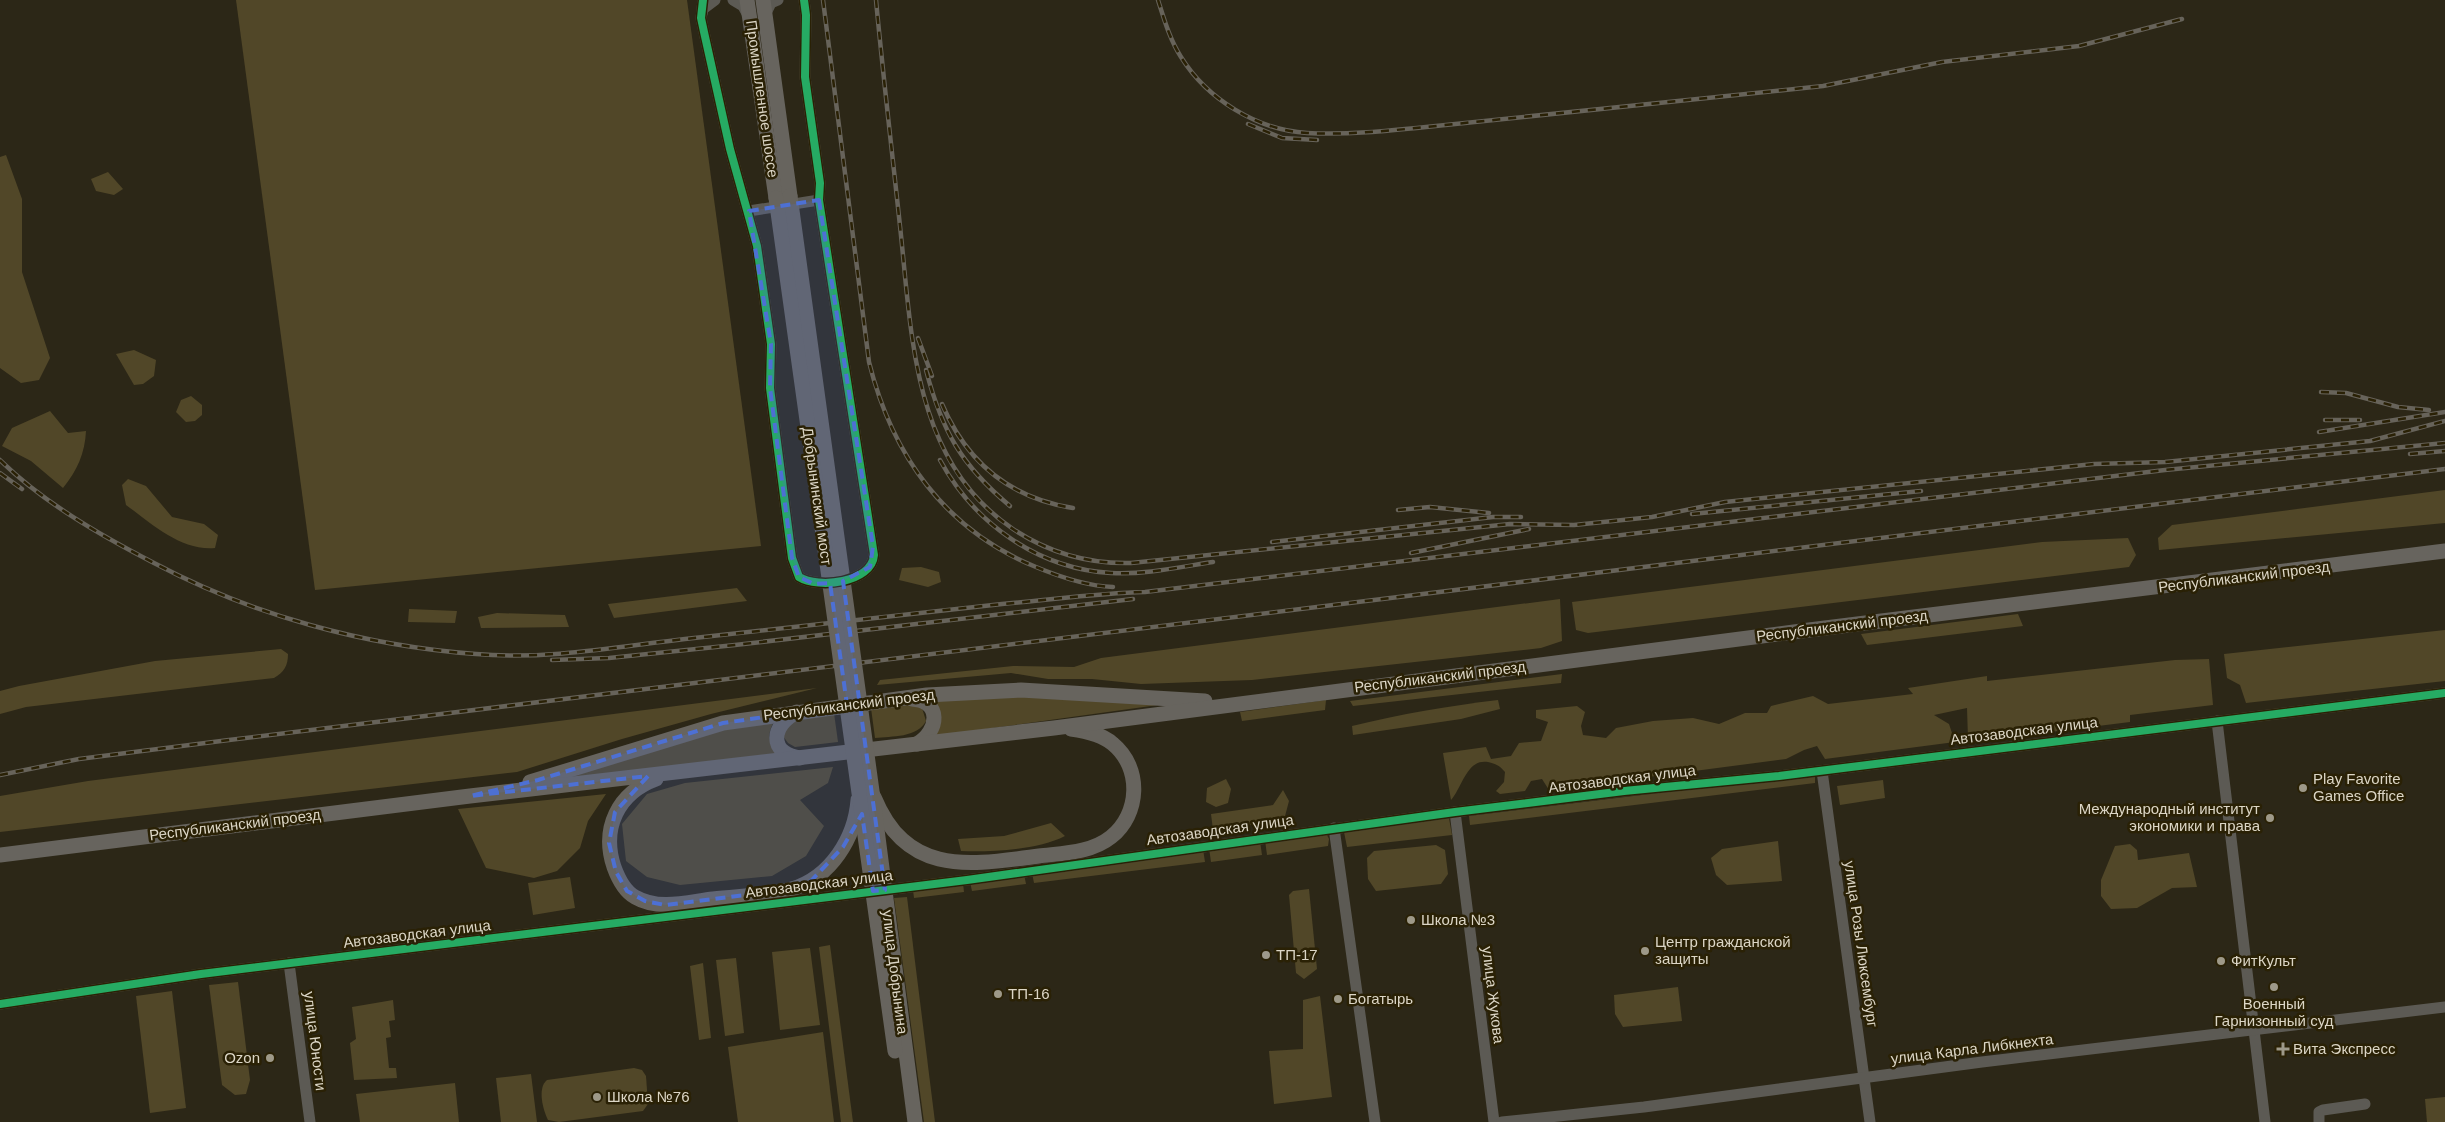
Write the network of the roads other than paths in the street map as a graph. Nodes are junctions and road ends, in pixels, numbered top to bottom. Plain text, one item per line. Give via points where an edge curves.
1 (702, 0) edge
2 (715, 0) edge
3 (733, 0) edge
4 (747, 0) edge
5 (778, 0) edge
6 (794, 0) edge
7 (804, 0) edge
8 (759, 11) edge
9 (806, 15) junction
10 (701, 18) junction
11 (783, 197) joint
12 (819, 200) junction
13 (749, 211) junction
14 (2445, 552) edge
15 (2445, 693) edge
16 (903, 698) junction
17 (1239, 703) junction
18 (798, 711) junction
19 (2217, 720) junction
20 (1054, 728) junction
21 (917, 744) junction
22 (802, 758) junction
23 (1822, 771) junction
24 (688, 772) junction
25 (865, 792) junction
26 (470, 796) junction
27 (1455, 812) junction
28 (1334, 828) junction
29 (0, 855) edge
30 (290, 963) junction
31 (0, 1004) edge
32 (2445, 1007) edge
33 (2254, 1030) junction
34 (1865, 1078) junction
35 (2365, 1104) dead end
36 (310, 1122) edge
37 (906, 1122) edge
38 (914, 1122) edge
39 (1375, 1122) edge
40 (1494, 1122) edge
41 (1502, 1122) edge
42 (1870, 1122) edge
43 (2265, 1122) edge
44 (2319, 1122) edge

1 - 10 street
2 - 10 street via 703,9
3 - 8 street
4 - 8 main road, Промышленное шоссе
5 - 8 street
6 - 9 street via 801,4
7 - 9 street
8 - 11 main road, Промышленное шоссе
9 - 12 street via 805,77 820,183
10 - 13 street via 730,149
11 - 25 main road, Добрынинский мост, bridge
12 - 13 street
12 - 13 street via 874,555 874,561 864,573 847,580 814,584 799,577 792,558 770,388 771,344
14 - 17 main road, Республиканский проезд
15 - 19 street, Автозаводская улица
16 - 17 main road, Республиканский проезд via 952,692 1021,690
16 - 18 main road, Республиканский проезд
16 - 21 main road via 927,703 933,712 932,730
17 - 20 main road, Республиканский проезд
18 - 22 main road via 785,718 777,734 782,750 790,756
18 - 26 main road, Республиканский проезд via 697,729 538,780
19 - 23 street, Автозаводская улица
19 - 33 street
20 - 21 main road, Республиканский проезд
20 - 25 main road, bridge via 1085,731 1102,737 1114,744 1131,770 1133,802 1122,827 1100,845 1079,851 987,863 944,862 910,845
21 - 22 main road, Республиканский проезд
22 - 24 main road, Республиканский проезд
23 - 27 street, Автозаводская улица
23 - 34 street, улица Розы Люксембург
24 - 25 main road, bridge via 649,782 629,795 615,812 609,833 612,862 620,881 634,896 653,904 792,889 811,881 829,866 851,833
24 - 26 main road, Республиканский проезд
25 - 37 main road, улица Добрынина, bridge
25 - 38 main road, улица Добрынина, bridge
26 - 29 main road, Республиканский проезд
27 - 28 street, Автозаводская улица
27 - 40 street, улица Жукова
28 - 30 street, Автозаводская улица via 967,880
28 - 39 street
30 - 31 street, Автозаводская улица
30 - 36 street, улица Юности
32 - 33 street, улица Карла Либкнехта
33 - 34 street, улица Карла Либкнехта
33 - 43 street
34 - 41 street, улица Карла Либкнехта
34 - 42 street, улица Розы Люксембург
35 - 44 street via 2323,1110 2318,1116

